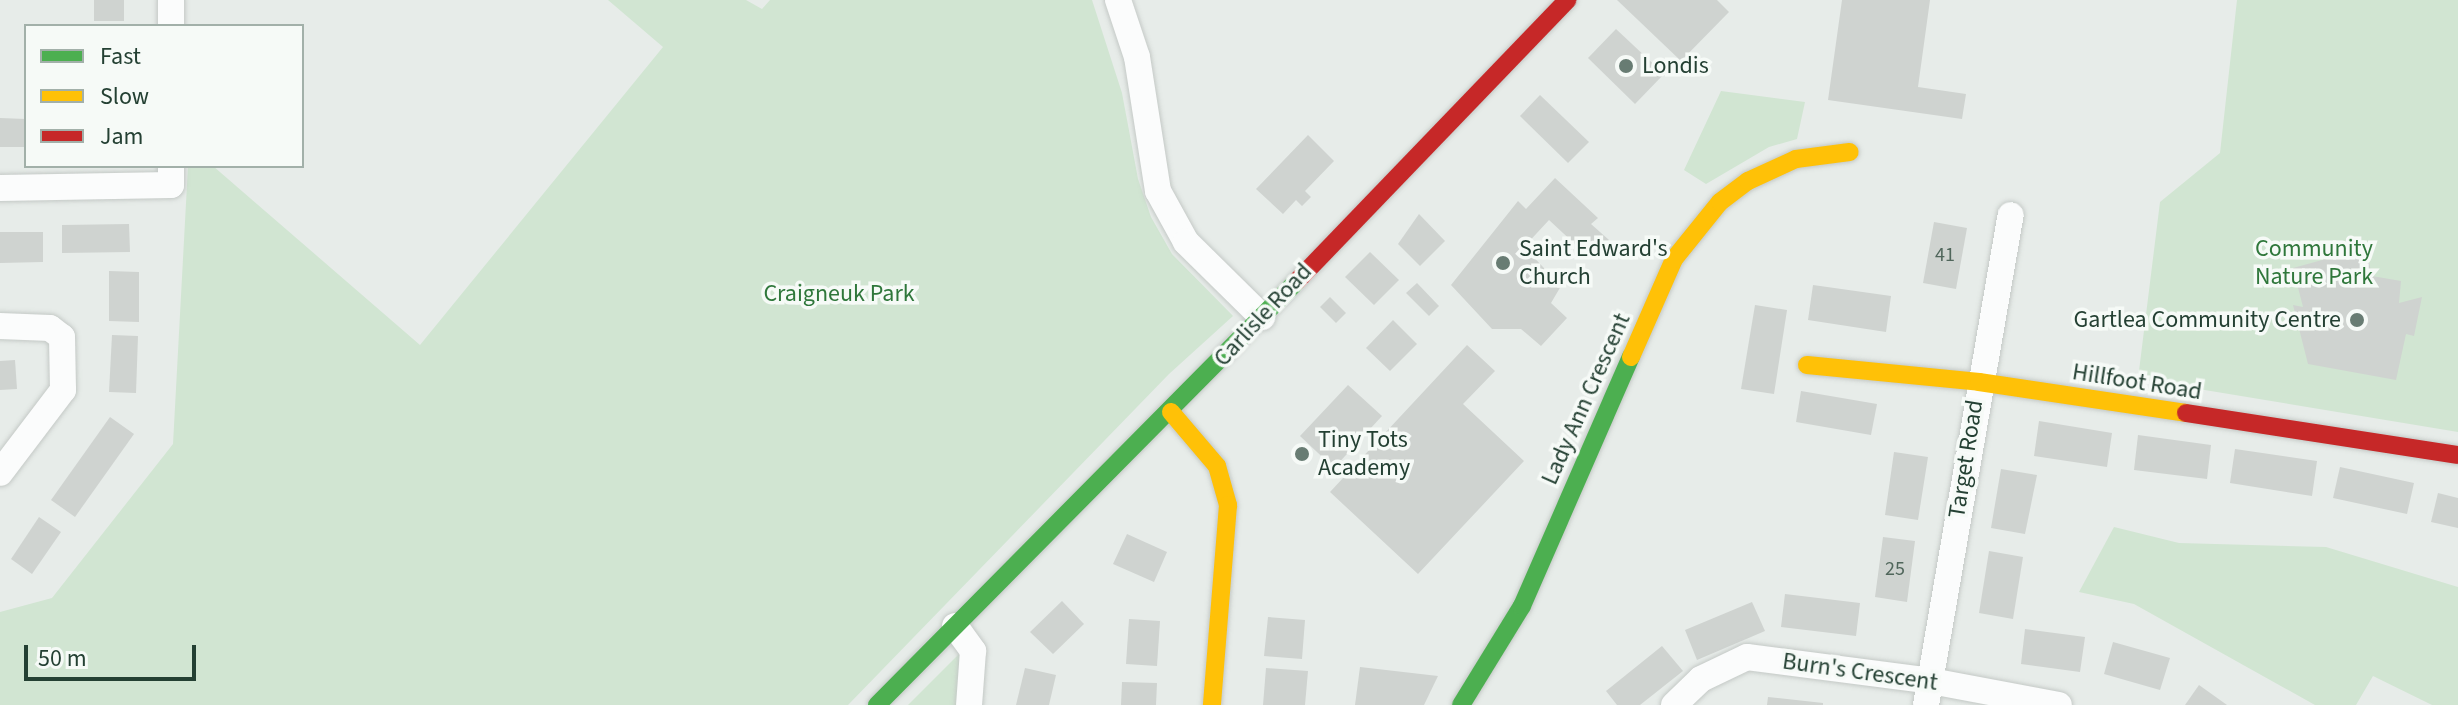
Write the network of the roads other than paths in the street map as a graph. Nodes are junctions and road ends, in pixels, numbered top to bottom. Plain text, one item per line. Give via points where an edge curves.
1 (171, 0) edge
2 (1118, 0) edge
3 (1567, 0) edge
4 (171, 24) edge
5 (1850, 152) dead end
6 (171, 176) edge
7 (0, 188) edge
8 (2011, 215) dead end
9 (1262, 317) junction
10 (0, 326) edge
11 (1807, 365) dead end
12 (1979, 382) junction
13 (1171, 412) junction
14 (2458, 455) edge
15 (0, 473) edge
16 (955, 626) junction
17 (1928, 693) edge
18 (877, 705) edge
19 (969, 705) edge
20 (1212, 705) edge
21 (1461, 705) edge
22 (1674, 705) edge
23 (2059, 705) edge

1 - 4 street
2 - 9 street via 1137,57 1158,191 1186,242
3 - 9 street, Carlisle Road
5 - 21 street, Lady Ann Crescent via 1796,159 1748,181 1720,202 1674,259 1522,606
6 - 7 street
8 - 12 street, Target Road
9 - 13 street, Carlisle Road
10 - 15 street via 50,328 62,337 63,390
11 - 12 street, Hillfoot Road
12 - 14 street, Hillfoot Road
12 - 17 street, Target Road
13 - 16 street, Carlisle Road
13 - 20 street via 1217,466 1228,508
16 - 18 street, Carlisle Road
16 - 19 street via 973,651
17 - 22 street, Burn's Crescent via 1747,657 1701,679
17 - 23 street, Burn's Crescent

